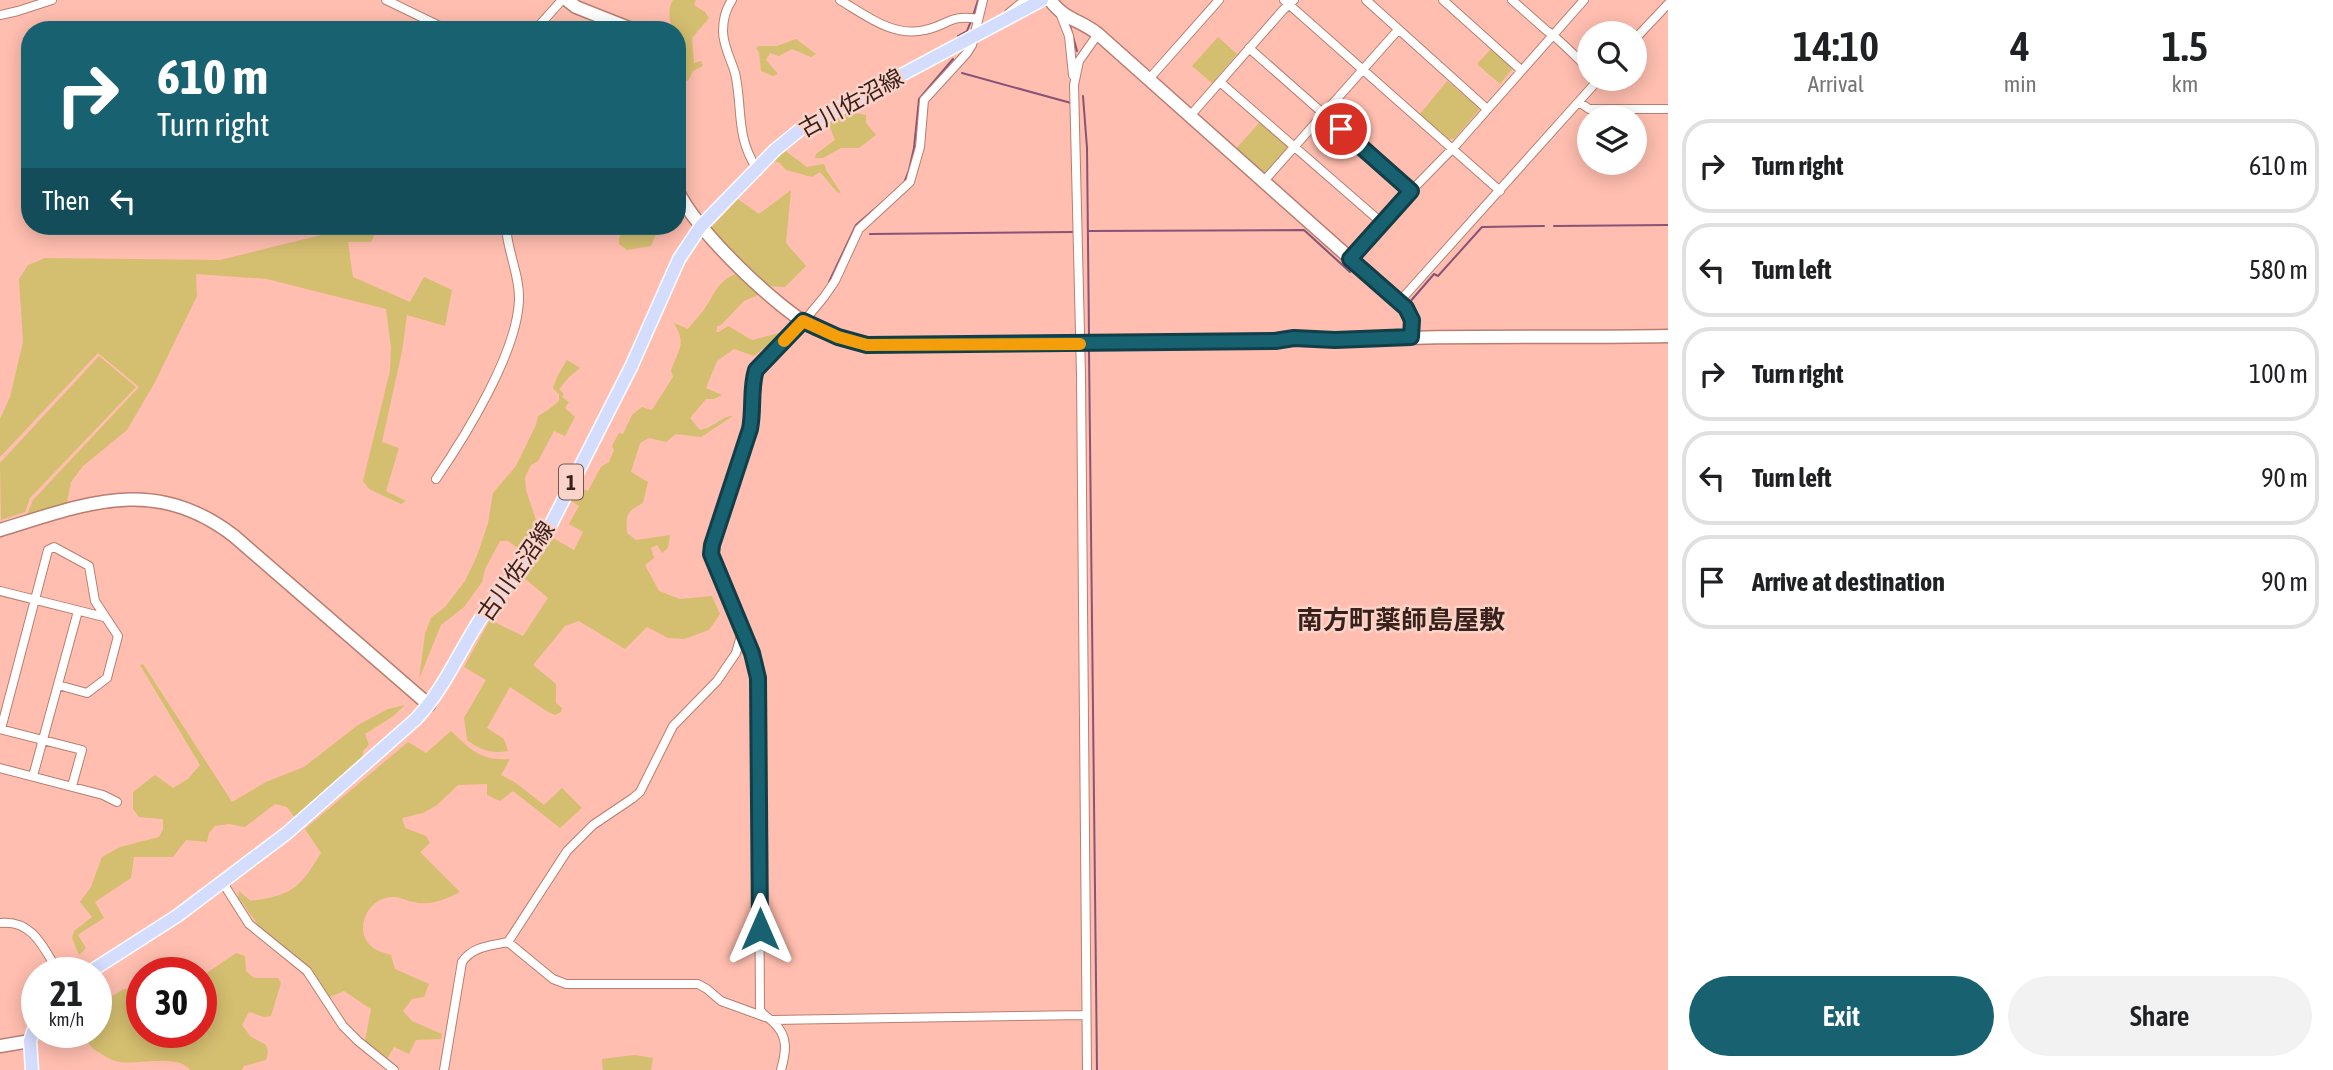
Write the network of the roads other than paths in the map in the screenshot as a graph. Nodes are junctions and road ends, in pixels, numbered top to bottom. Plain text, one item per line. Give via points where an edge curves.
1 (52, 0) edge
2 (386, 0) edge
3 (564, 0) edge
4 (732, 0) edge
5 (840, 0) edge
6 (983, 0) edge
7 (1025, 0) edge
8 (1042, 0) edge
9 (1050, 0) edge
10 (1219, 0) edge
11 (1366, 0) edge
12 (1443, 0) edge
13 (1512, 0) edge
14 (1584, 0) edge
15 (1289, 1) edge
16 (1668, 4) edge
17 (1060, 13) junction
18 (0, 15) edge
19 (974, 18) junction
20 (429, 21) edge
21 (544, 21) edge
22 (612, 21) edge
23 (1647, 26) edge
24 (1398, 30) junction
25 (979, 33) junction
26 (1098, 34) junction
27 (1554, 34) junction
28 (1249, 48) junction
29 (1577, 58) edge
30 (1363, 69) junction
31 (1521, 70) junction
32 (1149, 79) junction
33 (1220, 82) junction
34 (1074, 85) junction
35 (1589, 91) edge
36 (1579, 102) junction
37 (1488, 109) junction
38 (1668, 109) edge
39 (1323, 114) junction
40 (1190, 116) junction
41 (1295, 146) junction
42 (1451, 150) junction
43 (757, 169) junction
44 (1264, 181) junction
45 (1411, 191) junction
46 (1500, 191) junction
47 (686, 207) edge
48 (1382, 223) junction
49 (701, 226) junction
50 (507, 235) edge
51 (1350, 259) junction
52 (1399, 302) junction
53 (803, 321) junction
54 (1668, 336) edge
55 (1411, 337) junction
56 (1080, 344) junction
57 (436, 479) dead end
58 (0, 530) edge
59 (0, 591) edge
60 (35, 600) junction
61 (78, 611) junction
62 (104, 617) junction
63 (742, 632) junction
64 (58, 685) junction
65 (429, 705) junction
66 (0, 729) edge
67 (43, 740) junction
68 (0, 768) edge
69 (33, 776) junction
70 (72, 786) junction
71 (117, 802) dead end
72 (223, 883) junction
73 (0, 923) edge
74 (508, 942) junction
75 (49, 957) edge
76 (112, 958) edge
77 (1086, 1015) junction
78 (768, 1018) junction
79 (21, 1042) edge
80 (0, 1046) edge
81 (30, 1048) edge
82 (32, 1070) edge
83 (394, 1070) edge
84 (444, 1070) edge
85 (781, 1070) edge
86 (1087, 1070) edge

1 - 18 street
2 - 20 street
3 - 21 street
3 - 22 street
4 - 43 street via 725,11 724,39 736,76 739,121
5 - 19 street via 889,28 905,31 924,31 954,18
6 - 19 street
7 - 25 street
8 - 25 main road, 古川佐沼線 / 1
9 - 17 street
10 - 32 street
11 - 24 street
12 - 31 street
13 - 27 street
14 - 27 street
15 - 28 street
15 - 30 street
16 - 23 street
17 - 26 street
17 - 34 street via 1069,36
19 - 25 street
24 - 30 street
24 - 37 street
25 - 43 main road, 古川佐沼線 / 1 via 819,118 787,139
25 - 53 street via 924,100 920,147 910,183 859,229 835,281
26 - 32 street
26 - 34 street via 1079,61
27 - 29 street
27 - 31 street
28 - 33 street
28 - 39 street
30 - 39 street
30 - 42 street
31 - 37 street
32 - 40 street
33 - 40 street
33 - 41 street
34 - 56 street
35 - 36 street
36 - 38 street via 1590,109
36 - 46 street
37 - 42 street
39 - 41 street
39 - 45 street
40 - 44 street
41 - 44 street
41 - 48 street
42 - 45 street
42 - 46 street
43 - 49 main road, 古川佐沼線 / 1
44 - 51 street
45 - 48 street
46 - 52 street
47 - 49 street
48 - 51 street
49 - 53 street via 762,289
49 - 65 main road, 古川佐沼線 / 1 via 679,259 631,367 545,536 481,618
50 - 57 street via 519,287 513,335 460,443
51 - 52 street
52 - 55 street via 1412,320
53 - 56 street via 867,345
53 - 63 street via 756,370 750,429 712,545 711,554
54 - 55 street
55 - 56 street
56 - 77 street
58 - 65 street via 108,500 155,501 192,510 234,536
59 - 60 street
60 - 61 street
60 - 62 street via 48,550 54,547 89,566 95,601
60 - 66 street
61 - 62 street
61 - 64 street
62 - 64 street via 118,636 107,678 86,692
63 - 74 street via 736,653 717,681 673,726 640,792 567,850
63 - 78 street via 756,666 758,689 761,1010
64 - 67 street
65 - 72 main road, 古川佐沼線 / 1 via 305,818
66 - 67 street
67 - 69 street
67 - 70 street via 82,750
68 - 69 street
69 - 70 street
70 - 71 street
72 - 76 main road, 古川佐沼線 / 1
72 - 83 street via 249,924 307,971 343,1026
73 - 75 street via 16,923 31,930
74 - 78 street via 553,979 566,984 698,985 722,1001
74 - 84 street via 471,951 462,962
77 - 78 street
77 - 86 street
78 - 85 street via 785,1040
79 - 80 street
81 - 82 main road

